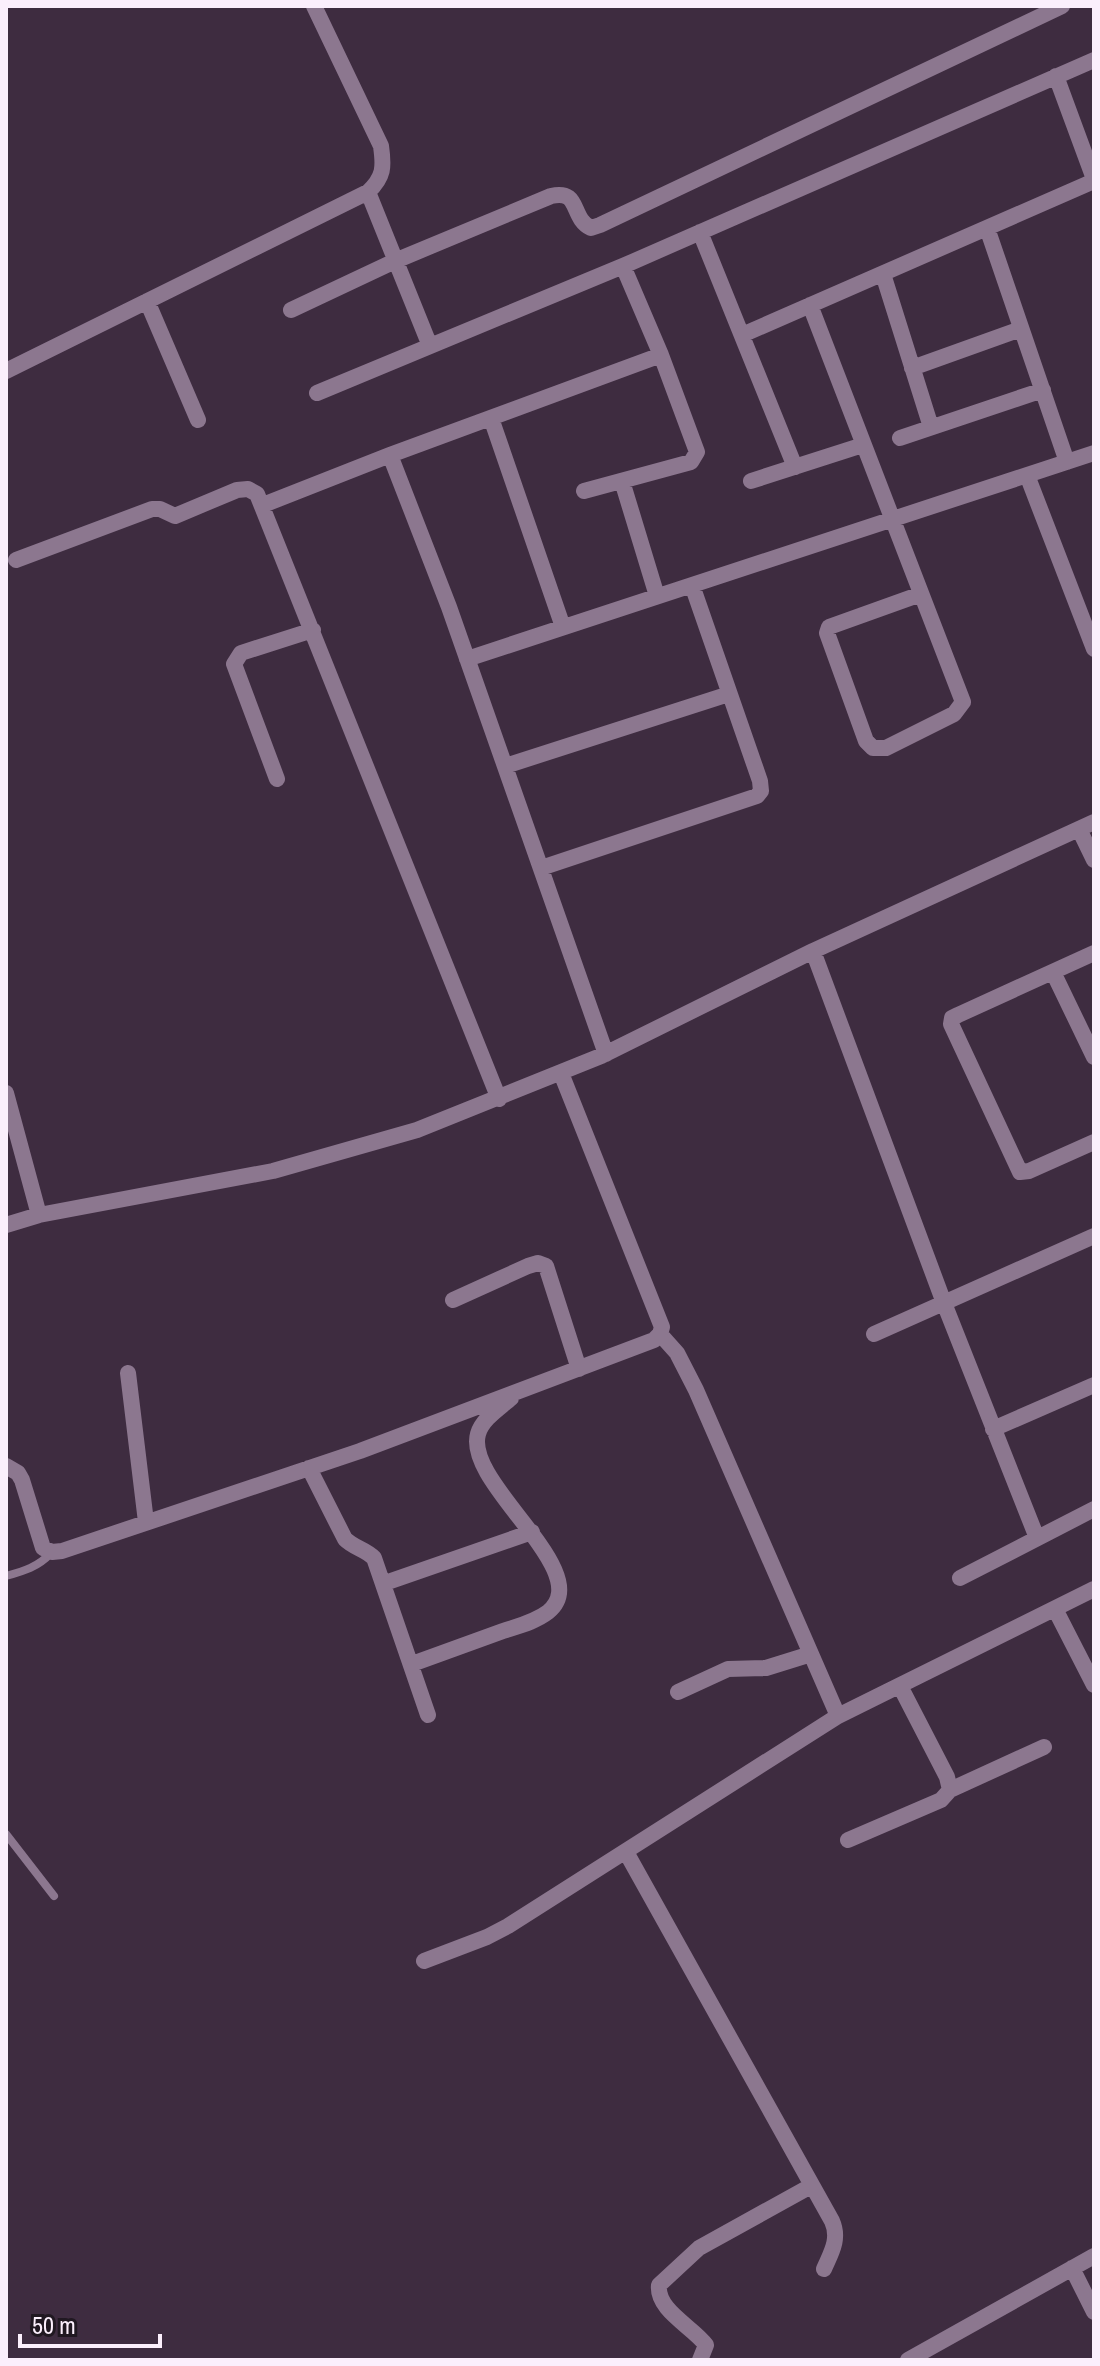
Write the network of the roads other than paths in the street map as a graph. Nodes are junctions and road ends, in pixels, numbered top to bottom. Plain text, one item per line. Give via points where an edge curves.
1 (314, 6) edge
2 (1062, 6) edge
3 (1094, 60) edge
4 (1056, 76) junction
5 (1094, 180) edge
6 (368, 192) junction
7 (987, 228) junction
8 (700, 232) junction
9 (395, 261) junction
10 (623, 266) junction
11 (883, 274) junction
12 (147, 301) junction
13 (810, 305) junction
14 (291, 310) dead end
15 (1021, 329) junction
16 (742, 335) junction
17 (430, 346) junction
18 (661, 355) junction
19 (912, 368) junction
20 (6, 371) edge
21 (1043, 390) junction
22 (317, 393) dead end
23 (491, 418) junction
24 (198, 420) dead end
25 (931, 427) junction
26 (900, 438) dead end
27 (863, 445) junction
28 (1094, 453) edge
29 (390, 455) junction
30 (1067, 462) junction
31 (795, 467) junction
32 (1027, 475) junction
33 (622, 481) junction
34 (751, 481) dead end
35 (584, 491) dead end
36 (263, 505) junction
37 (892, 519) junction
38 (16, 560) dead end
39 (692, 585) junction
40 (921, 594) junction
41 (657, 596) junction
42 (563, 627) junction
43 (313, 630) junction
44 (1094, 649) edge
45 (467, 659) junction
46 (729, 694) junction
47 (505, 766) junction
48 (277, 779) dead end
49 (1087, 826) edge
50 (1094, 860) edge
51 (541, 868) junction
52 (813, 951) junction
53 (1094, 953) edge
54 (1053, 972) junction
55 (606, 1054) junction
56 (1094, 1057) edge
57 (561, 1073) junction
58 (6, 1093) edge
59 (499, 1099) junction
60 (10, 1126) edge
61 (1094, 1142) edge
62 (39, 1215) junction
63 (6, 1225) edge
64 (1094, 1236) edge
65 (453, 1300) dead end
66 (944, 1303) junction
67 (660, 1334) junction
68 (874, 1334) dead end
69 (579, 1369) junction
70 (128, 1373) dead end
71 (1094, 1385) edge
72 (518, 1392) junction
73 (993, 1429) junction
74 (6, 1466) edge
75 (309, 1468) junction
76 (1094, 1509) edge
77 (146, 1522) junction
78 (532, 1532) junction
79 (1037, 1538) junction
80 (52, 1552) junction
81 (6, 1576) edge
82 (960, 1578) dead end
83 (385, 1583) junction
84 (1094, 1589) edge
85 (1055, 1609) junction
86 (811, 1654) junction
87 (412, 1664) junction
88 (1094, 1685) edge
89 (900, 1686) junction
90 (678, 1692) dead end
91 (428, 1715) dead end
92 (838, 1716) junction
93 (1044, 1747) dead end
94 (950, 1790) junction
95 (6, 1834) edge
96 (848, 1840) dead end
97 (626, 1852) junction
98 (54, 1896) dead end
99 (424, 1961) dead end
100 (811, 2186) junction
101 (1094, 2256) edge
102 (1072, 2268) junction
103 (824, 2269) dead end
104 (1094, 2312) edge
105 (700, 2360) edge
106 (908, 2360) edge

1 - 6 street via 381,146 381,180
2 - 9 street via 600,225 585,225 562,194
3 - 4 street
4 - 5 street
4 - 8 street
5 - 7 street
6 - 9 street
6 - 12 street
7 - 11 street
7 - 15 street
8 - 10 street
8 - 16 street
9 - 14 street
9 - 17 street
10 - 17 street
10 - 18 street
11 - 13 street
11 - 19 street
12 - 20 street
12 - 24 street
13 - 16 street
13 - 27 street
15 - 19 street
15 - 21 street
16 - 31 street
17 - 22 street
18 - 23 street
18 - 33 street via 697,452 691,462
19 - 25 street
21 - 25 street
21 - 30 street
23 - 29 street
23 - 42 street
25 - 26 street
27 - 31 street
27 - 37 street
28 - 30 street
29 - 36 street
29 - 45 street
30 - 32 street
31 - 34 street
32 - 37 street
32 - 44 street
33 - 35 street
33 - 41 street
36 - 38 street via 257,494 237,490 175,516 152,509
36 - 43 street
37 - 39 street
37 - 40 street
39 - 41 street
39 - 46 street
40 - 40 street via 829,627 827,633 873,748 886,748 954,714 963,702
41 - 42 street
42 - 45 street
43 - 48 street via 241,653 234,664
43 - 59 street
45 - 47 street
46 - 47 street
46 - 51 street via 760,781 757,796
47 - 51 street
49 - 50 street
49 - 52 street
51 - 55 street
52 - 55 street
52 - 66 street
53 - 54 street
54 - 56 street
54 - 61 street via 952,1018 951,1024 1020,1172
55 - 57 street
57 - 59 street
57 - 67 street via 662,1327
58 - 60 street
59 - 62 street via 417,1130 273,1171
60 - 62 street
62 - 63 street
64 - 66 street
65 - 69 street via 528,1266 546,1266
66 - 68 street
66 - 73 street
67 - 69 street
67 - 86 street via 677,1353 696,1390
69 - 72 street
70 - 77 street
71 - 73 street
72 - 75 street
72 - 78 street via 485,1422 478,1451 492,1482
73 - 79 street
74 - 80 street via 22,1480 38,1539
75 - 77 street
75 - 83 street via 345,1539 374,1558
76 - 79 street
77 - 80 street
78 - 83 street
78 - 87 street via 558,1580 558,1602 537,1619
79 - 82 street
80 - 81 lane via 29,1569
83 - 87 street
84 - 85 street
85 - 88 street
85 - 89 street
86 - 90 street via 766,1668 728,1669
86 - 92 street
87 - 91 street
89 - 92 street
89 - 94 street
92 - 97 street
93 - 94 street
94 - 96 street via 941,1800
95 - 98 lane
97 - 99 street via 508,1926
97 - 100 street
100 - 103 street via 836,2230
100 - 105 street via 699,2248 659,2285 664,2304 706,2345
101 - 102 street
102 - 104 street
102 - 106 street

